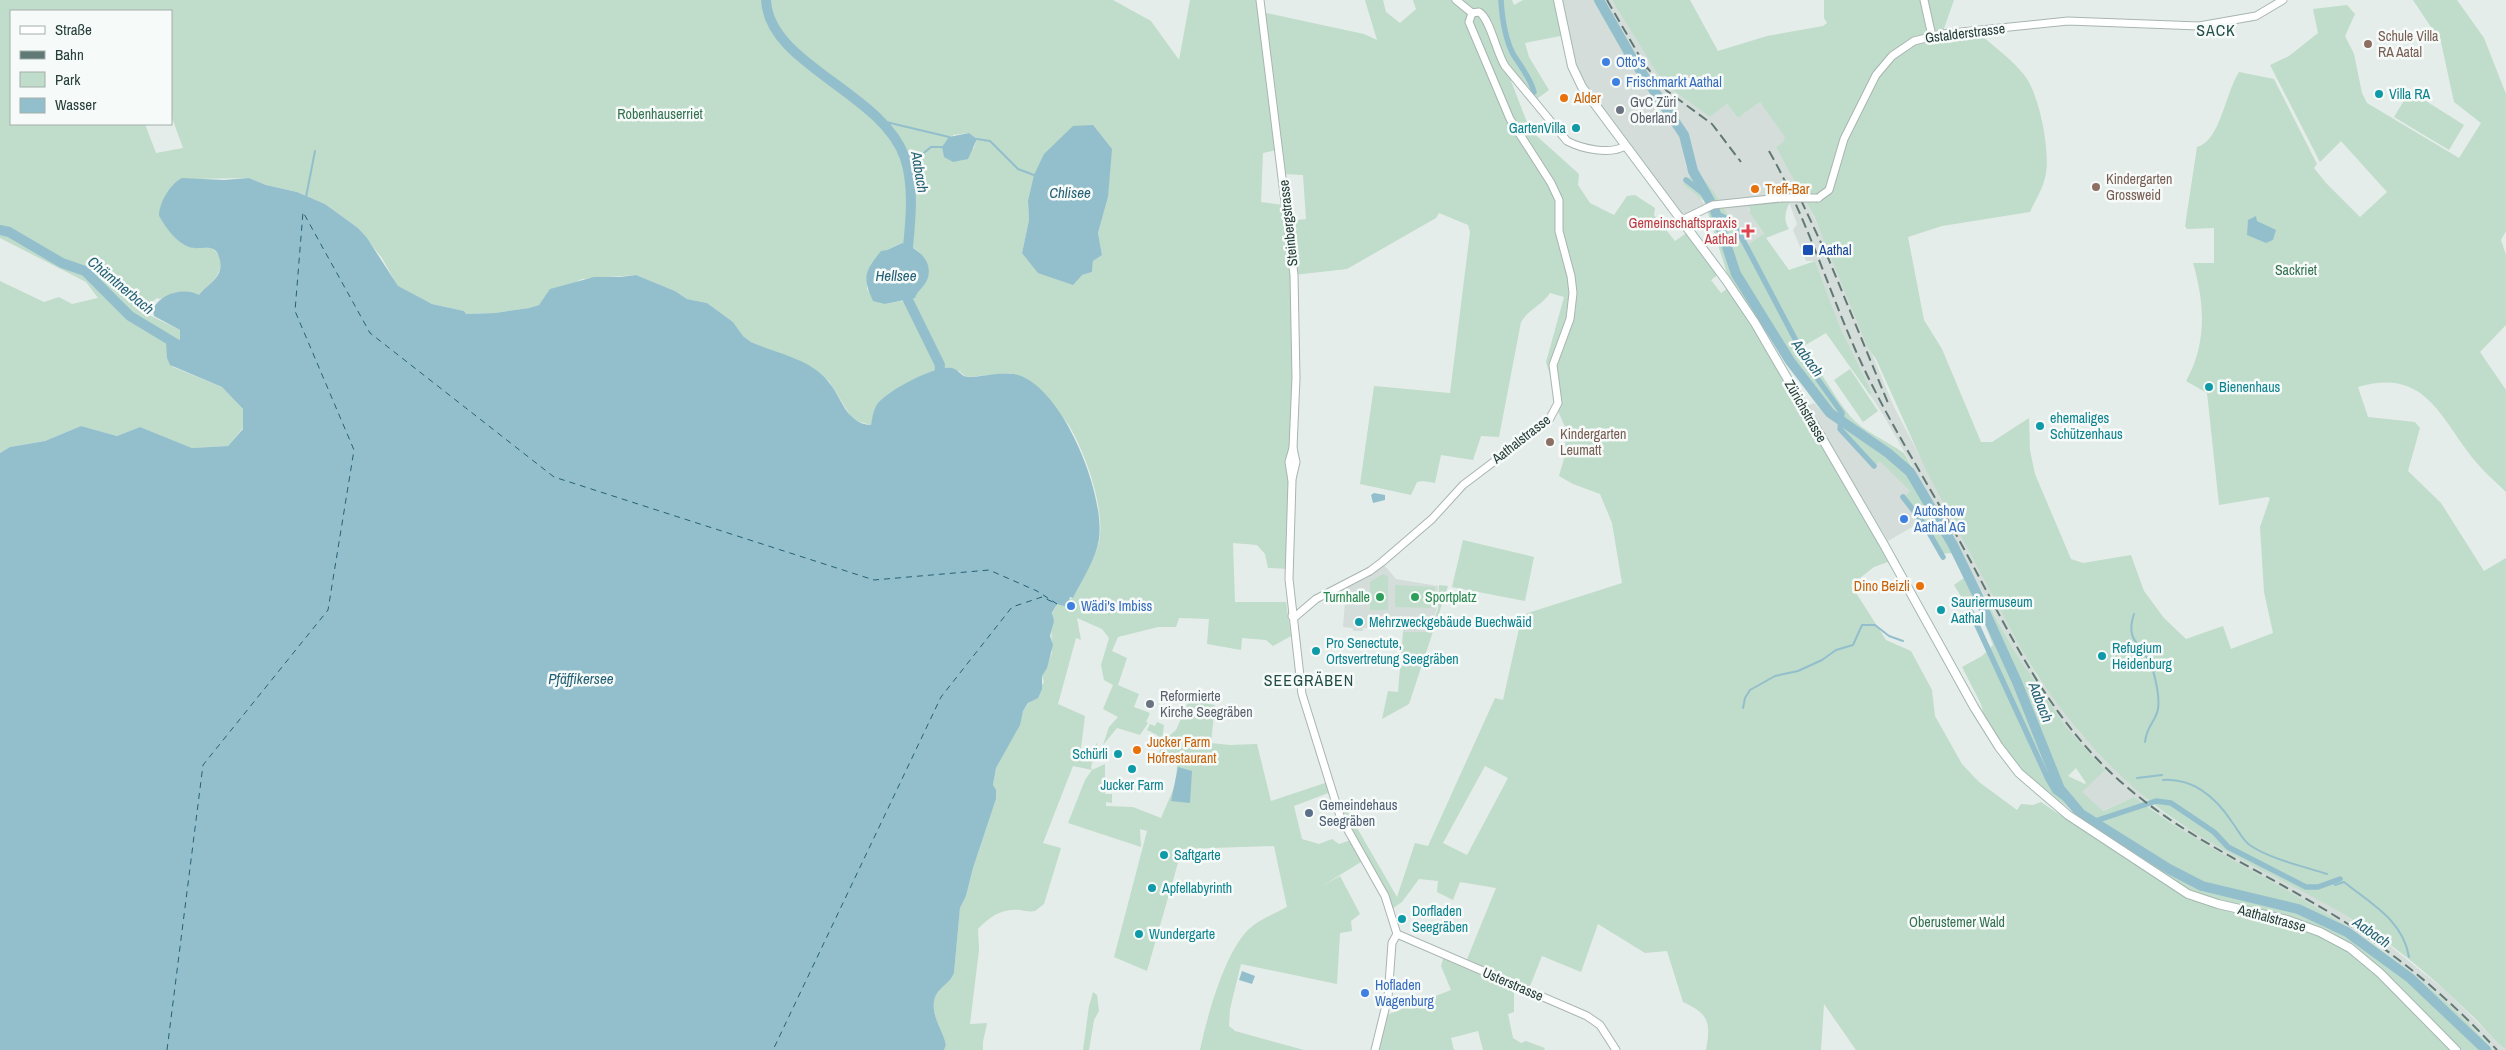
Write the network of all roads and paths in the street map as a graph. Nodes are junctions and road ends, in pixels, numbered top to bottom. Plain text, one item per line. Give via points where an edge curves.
1 (1260, 0) edge
2 (1456, 0) edge
3 (1558, 0) edge
4 (1924, 0) edge
5 (2283, 0) edge
6 (1472, 13) junction
7 (1932, 36) junction
8 (1625, 146) junction
9 (1680, 221) junction
10 (1292, 616) junction
11 (2068, 815) joint
12 (1396, 934) junction
13 (1375, 1050) edge
14 (1616, 1050) edge
15 (2456, 1050) edge

1 - 10 street, Steinbergstrasse via 1294,275 1296,362 1289,462 1292,481 1289,579
2 - 6 street
3 - 8 main road, Zürichstrasse via 1574,72
4 - 7 street
5 - 7 street, Gstalderstrasse via 2256,16 2199,26 2068,21
6 - 8 street via 1479,12 1486,17 1505,66 1568,141 1608,151
6 - 10 street, Aathalstrasse via 1469,22 1510,119 1559,200 1559,231 1572,276 1573,293 1570,319 1553,365 1558,396 1556,409 1549,420 1463,484 1432,519 1382,562
7 - 9 street, Gstalderstrasse, bridge via 1907,45 1885,62 1844,139 1829,190 1818,198 1713,205
8 - 9 main road, Zürichstrasse
9 - 11 main road, Zürichstrasse via 1728,283 1772,352 1999,747 2031,785
10 - 12 street, Steinbergstrasse via 1304,703 1330,788 1344,826 1385,896
11 - 15 main road, Aathalstrasse via 2188,894 2295,923 2350,948 2389,982
12 - 13 street via 1392,943 1388,997
12 - 14 street, Usterstrasse via 1587,1016 1600,1024

